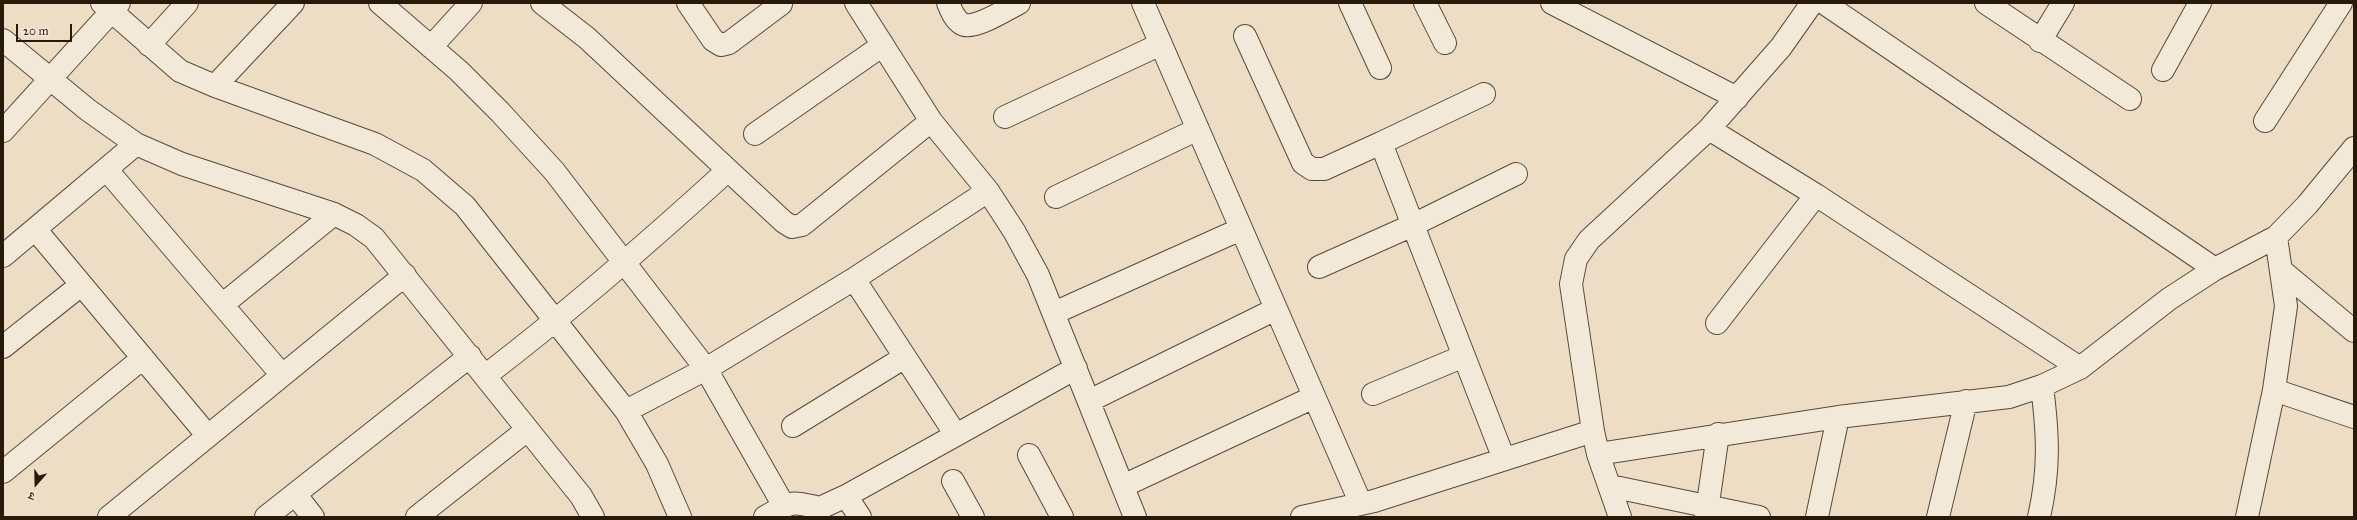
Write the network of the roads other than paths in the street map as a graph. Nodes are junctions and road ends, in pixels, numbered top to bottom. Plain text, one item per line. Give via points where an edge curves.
1 (187, 3) edge
2 (293, 3) edge
3 (380, 3) edge
4 (471, 3) edge
5 (542, 3) edge
6 (688, 3) edge
7 (781, 3) edge
8 (856, 3) edge
9 (948, 3) edge
10 (1019, 3) edge
11 (1142, 3) edge
12 (1350, 3) edge
13 (1425, 3) edge
14 (1552, 3) edge
15 (1812, 3) edge
16 (1824, 3) edge
17 (1986, 3) edge
18 (2063, 3) edge
19 (2200, 3) edge
20 (2341, 3) edge
21 (111, 6) edge
22 (1245, 36) dead end
23 (3, 40) edge
24 (2040, 41) junction
25 (1445, 43) dead end
26 (1161, 44) junction
27 (149, 45) junction
28 (883, 45) junction
29 (430, 47) junction
30 (1380, 68) dead end
31 (2163, 70) dead end
32 (50, 79) junction
33 (215, 86) junction
34 (1484, 94) dead end
35 (1737, 98) junction
36 (2130, 99) dead end
37 (1005, 117) dead end
38 (931, 121) junction
39 (2265, 121) dead end
40 (1198, 129) junction
41 (1709, 129) junction
42 (3, 131) edge
43 (755, 134) dead end
44 (1381, 143) junction
45 (136, 144) junction
46 (2354, 148) edge
47 (106, 169) junction
48 (728, 170) junction
49 (1516, 174) dead end
50 (988, 191) junction
51 (1816, 195) junction
52 (1056, 196) dead end
53 (334, 214) junction
54 (1413, 226) junction
55 (35, 229) junction
56 (1241, 229) junction
57 (2276, 236) junction
58 (3, 256) edge
59 (624, 264) junction
60 (1319, 267) dead end
61 (2215, 269) junction
62 (2282, 272) junction
63 (405, 275) junction
64 (854, 279) junction
65 (81, 285) junction
66 (222, 305) junction
67 (1276, 309) junction
68 (1054, 313) junction
69 (556, 322) junction
70 (1717, 323) dead end
71 (2354, 331) edge
72 (3, 347) edge
73 (470, 356) junction
74 (1464, 356) junction
75 (905, 357) junction
76 (143, 358) junction
77 (1076, 368) junction
78 (2080, 368) junction
79 (706, 369) junction
80 (282, 375) junction
81 (485, 376) junction
82 (2042, 386) junction
83 (2274, 390) junction
84 (1373, 394) dead end
85 (1314, 397) junction
86 (1089, 401) junction
87 (1966, 401) junction
88 (626, 411) junction
89 (1838, 417) junction
90 (2354, 417) edge
91 (793, 426) dead end
92 (527, 430) junction
93 (1593, 431) junction
94 (1718, 434) junction
95 (956, 435) junction
96 (208, 436) junction
97 (1598, 454) junction
98 (1030, 455) dead end
99 (1504, 459) junction
100 (3, 472) edge
101 (952, 481) dead end
102 (1123, 486) junction
103 (1610, 486) junction
104 (295, 494) junction
105 (846, 496) junction
106 (1361, 504) junction
107 (784, 506) junction
108 (1707, 512) edge
109 (1309, 516) edge
110 (109, 517) edge
111 (266, 517) edge
112 (313, 517) edge
113 (417, 517) edge
114 (593, 517) edge
115 (680, 517) edge
116 (765, 517) edge
117 (860, 517) edge
118 (972, 517) edge
119 (1062, 517) edge
120 (1135, 517) edge
121 (1620, 517) edge
122 (1759, 517) edge
123 (1817, 517) edge
124 (1938, 517) edge
125 (2039, 517) edge
126 (2247, 517) edge

1 - 27 street
2 - 33 street
3 - 29 street
4 - 29 street
5 - 48 street via 587,38
6 - 7 street via 713,40 721,44 729,43
8 - 28 street
9 - 10 street via 955,18 963,24 973,26
11 - 26 street
12 - 30 street
13 - 25 street
14 - 35 street
15 - 35 street via 1781,47
16 - 61 street
17 - 24 street
18 - 24 street
19 - 31 street
20 - 39 street
21 - 27 street
21 - 32 street
22 - 44 street via 1303,163 1312,169 1324,169
23 - 32 street
24 - 36 street
26 - 37 street
26 - 40 street
27 - 33 street via 180,70
28 - 38 street
28 - 43 street
29 - 59 street via 459,71 554,171
32 - 42 street
32 - 45 street
33 - 69 street via 375,144 423,170 465,206
34 - 44 street
35 - 41 street
38 - 48 street via 802,225 792,227 784,222
38 - 50 street
40 - 52 street
40 - 56 street
41 - 51 street
41 - 93 street via 1589,240 1576,259 1571,284
44 - 54 street
45 - 47 street
45 - 53 street via 182,164
46 - 57 street via 2307,205
47 - 55 street
47 - 66 street
48 - 59 street
49 - 54 street
50 - 64 street
50 - 68 street via 1038,275
51 - 70 street
51 - 78 street
53 - 63 street via 374,238
53 - 66 street
54 - 60 street
54 - 74 street
55 - 58 street
55 - 65 street
56 - 67 street
56 - 68 street
57 - 61 street
57 - 62 street
59 - 69 street
59 - 79 street
61 - 78 street via 2169,299
62 - 71 street
62 - 83 street via 2286,306
63 - 73 street
63 - 80 street
64 - 75 street
64 - 79 street
65 - 72 street
65 - 76 street
66 - 80 street
67 - 85 street
67 - 86 street
68 - 77 street
69 - 81 street
69 - 88 street
73 - 81 street
73 - 104 street
74 - 84 street
74 - 99 street
75 - 91 street
75 - 95 street
76 - 96 street
76 - 100 street
77 - 86 street
77 - 95 street
78 - 82 street
79 - 88 street
79 - 107 street
80 - 96 street
81 - 92 street
82 - 87 street via 2008,397
82 - 125 street via 2048,431 2048,464
83 - 90 street
83 - 126 street
85 - 102 street
85 - 106 street
86 - 102 street
87 - 89 street
87 - 124 street
88 - 115 street via 657,464
89 - 94 street
89 - 123 street
92 - 113 street
92 - 114 street via 580,496
93 - 97 street
93 - 99 street
94 - 97 street
94 - 108 street
95 - 105 street
96 - 110 street
97 - 103 street
98 - 119 street
99 - 106 street
101 - 118 street
102 - 120 street
103 - 108 street
103 - 121 street
104 - 111 street
104 - 112 street
105 - 107 street via 820,508 802,502
105 - 117 street
106 - 109 street
107 - 116 street
108 - 122 street

